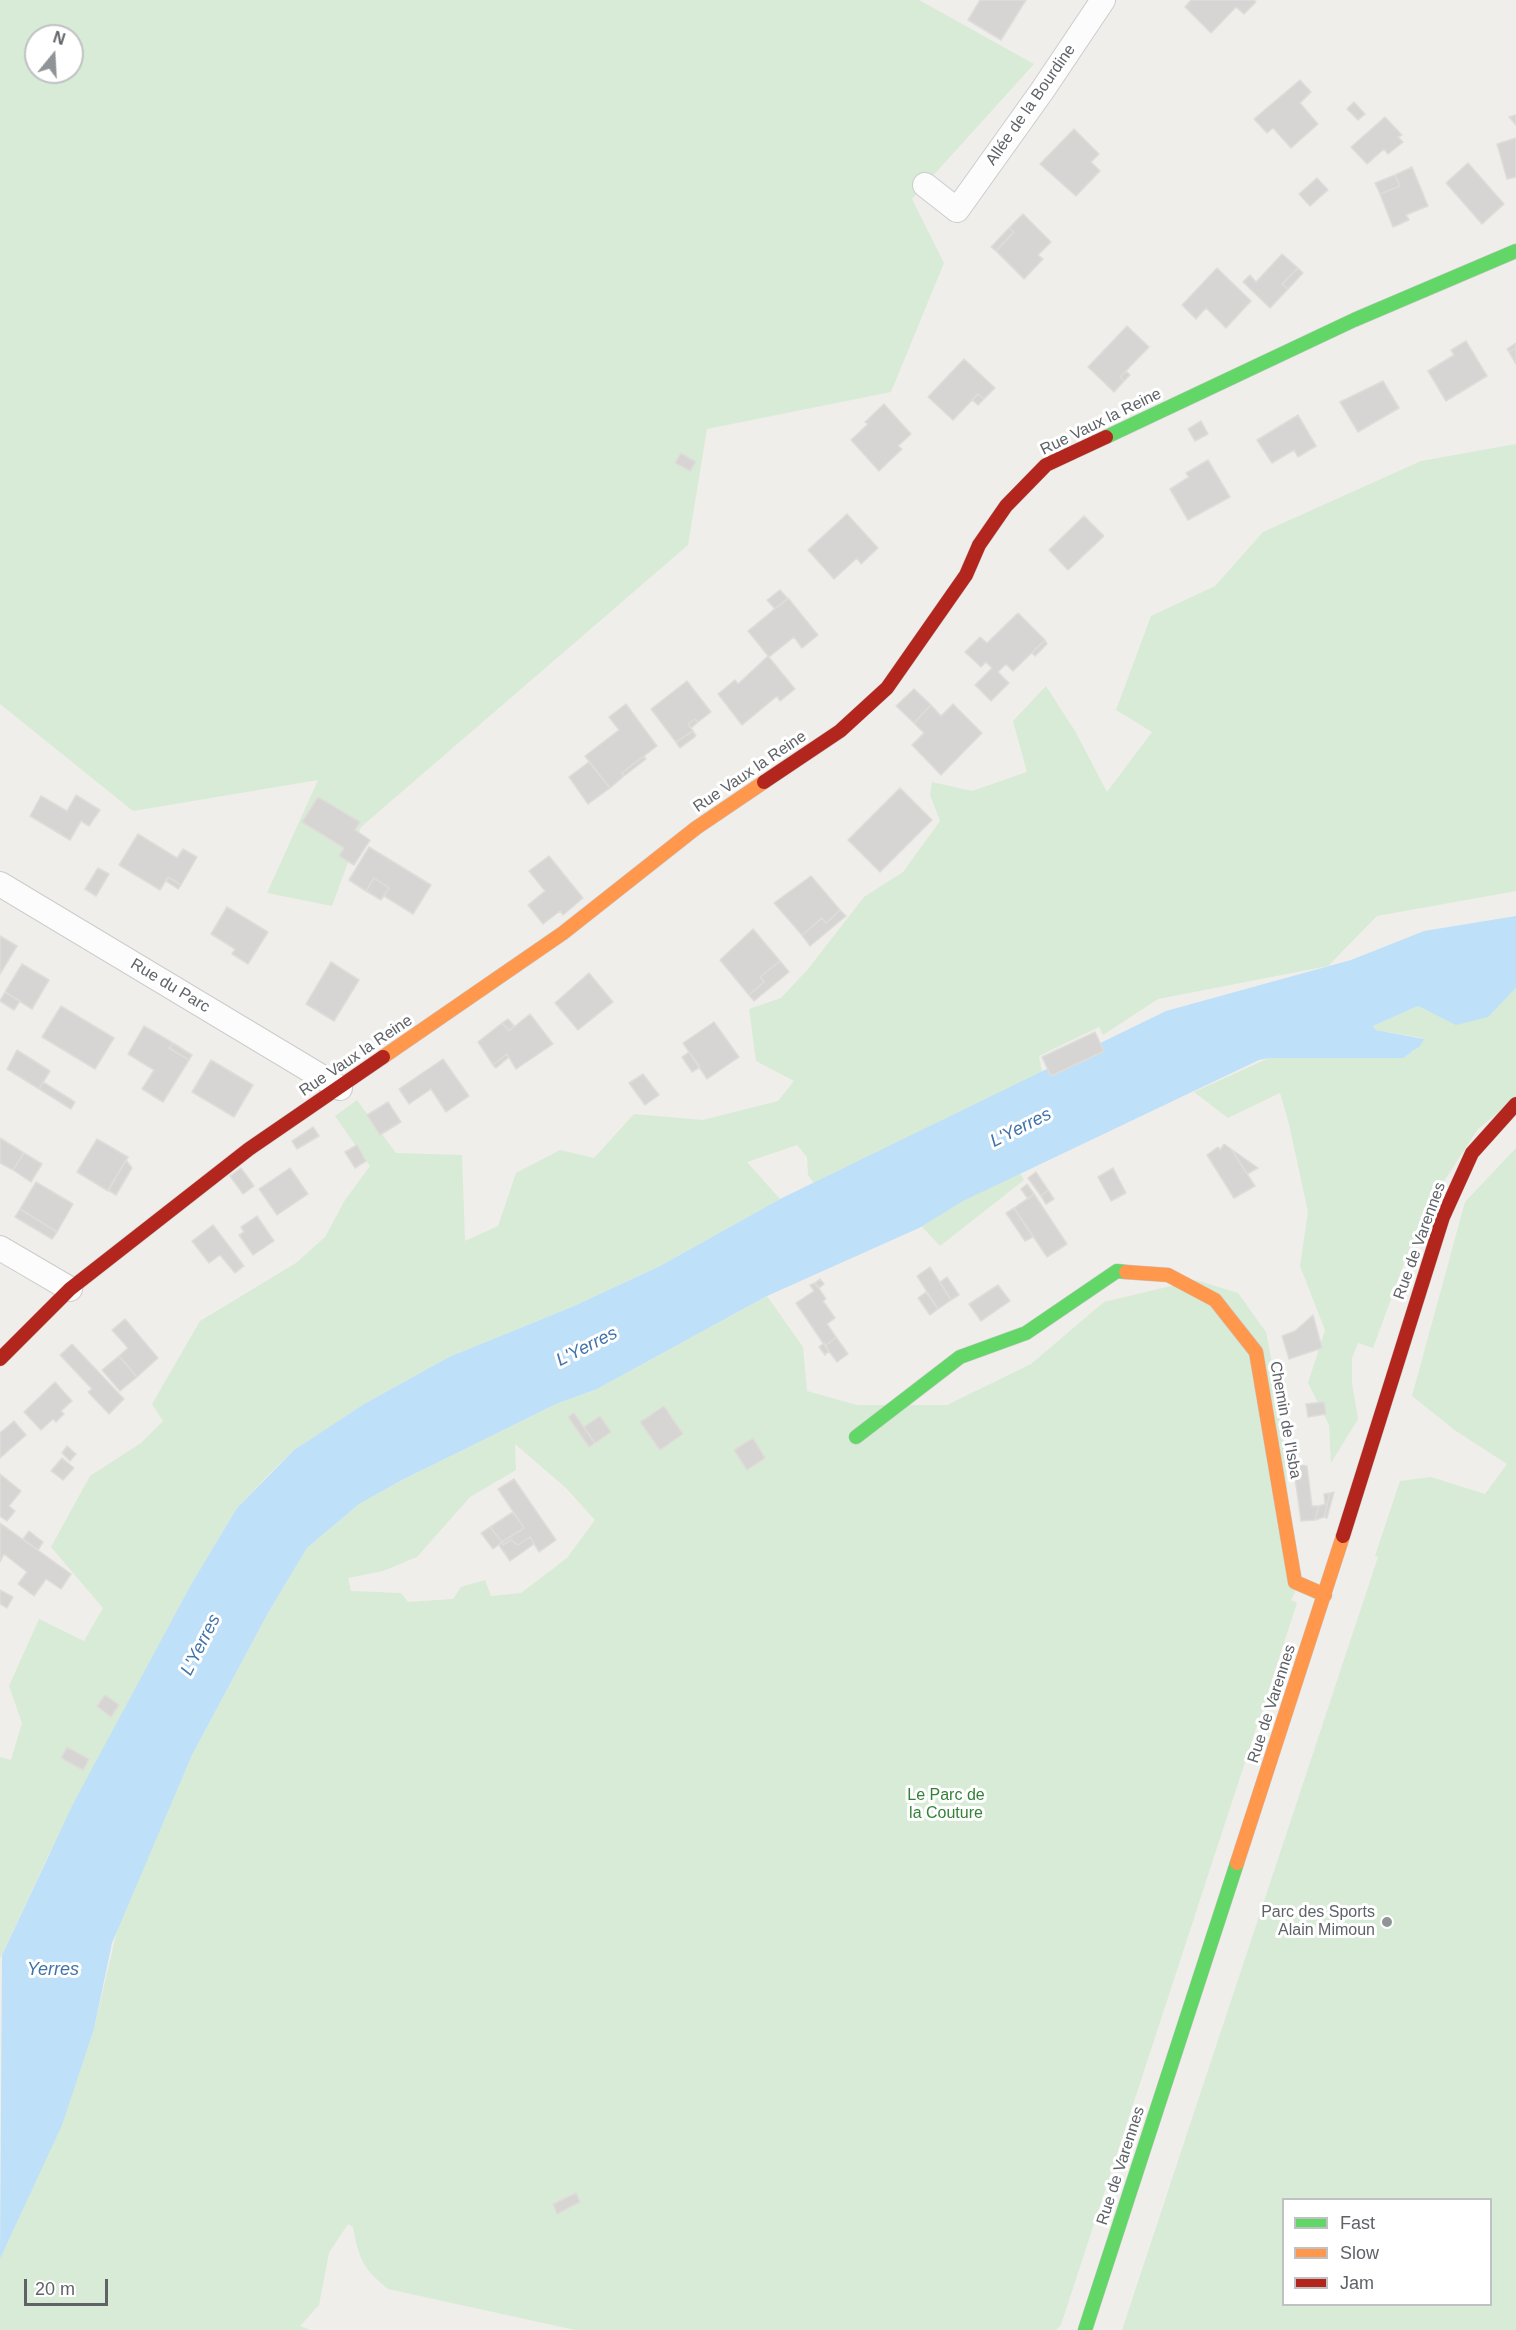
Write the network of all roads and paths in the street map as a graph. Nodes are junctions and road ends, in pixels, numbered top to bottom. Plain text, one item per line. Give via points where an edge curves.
1 (1103, 0) edge
2 (925, 185) dead end
3 (1516, 251) edge
4 (0, 884) edge
5 (340, 1088) junction
6 (1516, 1104) edge
7 (0, 1248) edge
8 (70, 1289) junction
9 (0, 1359) edge
10 (856, 1437) dead end
11 (1325, 1595) junction
12 (1085, 2330) edge

1 - 2 street, Allée de la Bourdine via 957,210
3 - 5 street, Rue Vaux la Reine via 1354,320 1046,465 1006,506 979,545 966,575 886,688 840,731 696,828 562,933
4 - 5 street, Rue du Parc
5 - 8 street, Rue Vaux la Reine via 249,1149
6 - 11 street, Rue de Varennes via 1472,1153 1443,1217
7 - 8 street
8 - 9 street, Rue Vaux la Reine
10 - 11 street, Chemin de l'Isba via 960,1357 1026,1333 1117,1271 1168,1275 1215,1300 1256,1352 1295,1582
11 - 12 street, Rue de Varennes

